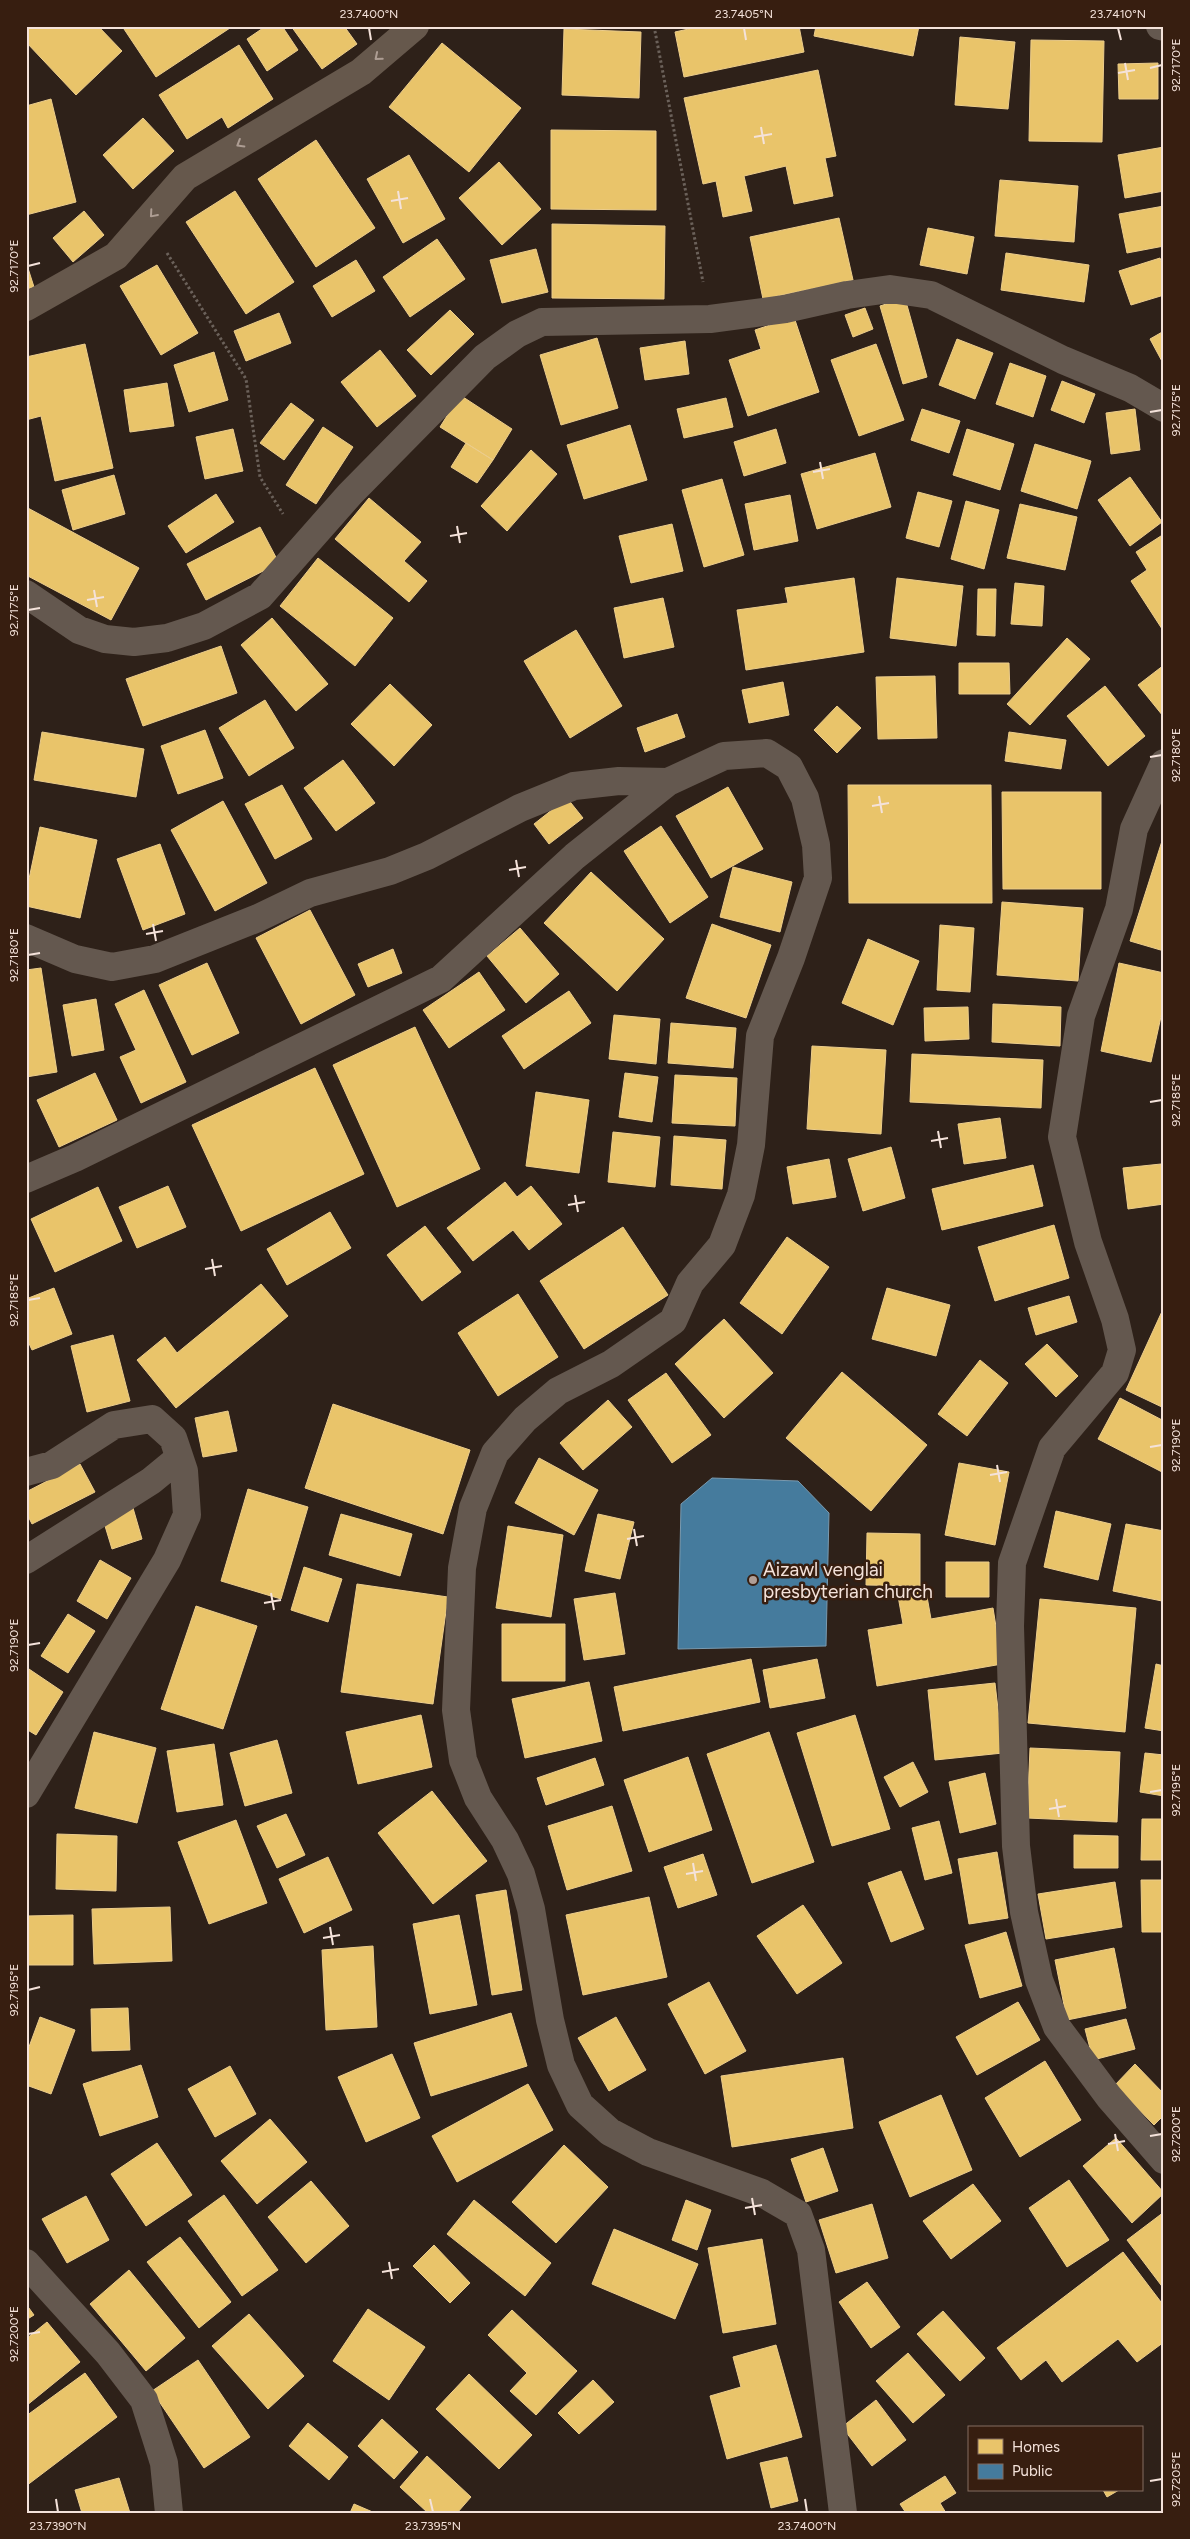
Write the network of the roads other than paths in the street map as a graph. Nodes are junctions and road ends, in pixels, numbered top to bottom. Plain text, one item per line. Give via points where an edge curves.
1 (415, 26) edge
2 (1160, 26) edge
3 (1164, 28) edge
4 (26, 307) edge
5 (1164, 408) edge
6 (26, 594) edge
7 (1164, 763) edge
8 (668, 782) junction
9 (26, 938) edge
10 (26, 1179) edge
11 (179, 1458) junction
12 (26, 1472) edge
13 (26, 1560) edge
14 (26, 1794) edge
15 (1164, 2160) edge
16 (26, 2263) edge
17 (169, 2513) edge
18 (842, 2513) edge

1 -> 4 main road via 360,72 185,177 116,256
2 - 3 street
5 - 6 street via 1130,388 1063,360 931,295 890,289 710,319 542,322 517,334 485,357 350,494 260,596 204,626 167,638 134,642 105,639 79,630
7 - 15 street via 1134,829 1119,909 1082,1016 1062,1137 1088,1242 1122,1350 1115,1373 1052,1448 1012,1563 1010,1626 1016,1846 1024,1912 1039,1980 1057,2027 1109,2097
8 - 9 street via 619,780 574,786 520,808 427,856 390,871 310,893 258,918 155,959 112,967 75,959
8 - 10 street via 575,856 441,979
8 - 18 street via 724,756 767,753 789,767 806,798 816,845 818,878 760,1036 751,1146 741,1195 722,1245 690,1283 673,1321 611,1364 558,1391 525,1419 495,1453 473,1508 462,1568 456,1710 464,1760 478,1798 521,1874 531,1909 550,2020 562,2065 580,2104 610,2132 648,2152 762,2193 798,2214 811,2250
11 - 12 street via 173,1438 152,1419 114,1426 52,1465
11 - 13 street via 150,1481
11 - 14 street via 184,1471 187,1515 168,1560
16 - 17 street via 108,2353 144,2400 164,2464

